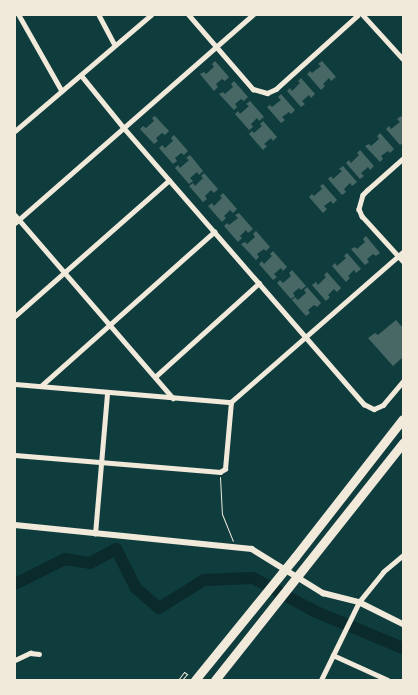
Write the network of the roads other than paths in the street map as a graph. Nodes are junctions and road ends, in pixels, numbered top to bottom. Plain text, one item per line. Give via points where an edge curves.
1 (19, 15) edge
2 (99, 15) edge
3 (151, 15) edge
4 (189, 15) edge
5 (253, 15) edge
6 (358, 15) edge
7 (363, 15) edge
8 (115, 45) junction
9 (215, 48) junction
10 (403, 59) edge
11 (81, 75) junction
12 (62, 91) junction
13 (124, 128) junction
14 (15, 131) edge
15 (403, 159) edge
16 (168, 180) junction
17 (15, 215) edge
18 (17, 221) edge
19 (214, 232) junction
20 (403, 252) edge
21 (398, 256) junction
22 (403, 262) edge
23 (64, 273) junction
24 (259, 283) junction
25 (15, 316) edge
26 (111, 325) junction
27 (305, 336) junction
28 (155, 377) junction
29 (403, 380) edge
30 (15, 384) edge
31 (41, 386) junction
32 (107, 393) junction
33 (173, 398) junction
34 (231, 402) junction
35 (403, 419) edge
36 (403, 443) edge
37 (15, 455) edge
38 (100, 463) junction
39 (15, 525) edge
40 (95, 534) junction
41 (403, 555) edge
42 (359, 602) junction
43 (403, 624) edge
44 (39, 654) dead end
45 (333, 654) junction
46 (15, 660) edge
47 (195, 680) edge
48 (215, 680) edge
49 (321, 680) edge
50 (388, 680) edge

1 - 12 street
2 - 8 street
3 - 8 street
4 - 9 street
5 - 9 street
6 - 9 street via 276,89 267,92 253,89
7 - 10 street
8 - 11 street
9 - 13 street
11 - 12 street
11 - 13 street
12 - 14 street
13 - 16 street
13 - 18 street
15 - 21 street via 368,190 359,209
16 - 19 street
16 - 23 street
17 - 18 street
18 - 23 street
19 - 24 street
19 - 26 street
20 - 21 street
21 - 22 street
21 - 27 street
23 - 25 street
23 - 26 street
24 - 27 street
24 - 28 street
26 - 28 street
26 - 31 street
27 - 29 street via 364,404 374,409 382,406
27 - 34 street
28 - 33 street
30 - 31 street
31 - 32 street
32 - 33 street
32 - 38 street
33 - 34 street
34 - 38 street via 227,464 220,472
35 - 47 highway
36 - 48 highway
37 - 38 street
38 - 40 street
39 - 40 street
40 - 42 street via 236,546 264,554 323,593
41 - 42 street via 382,572
42 - 43 street
42 - 45 street
44 - 46 street via 30,653
45 - 49 street
45 - 50 street

